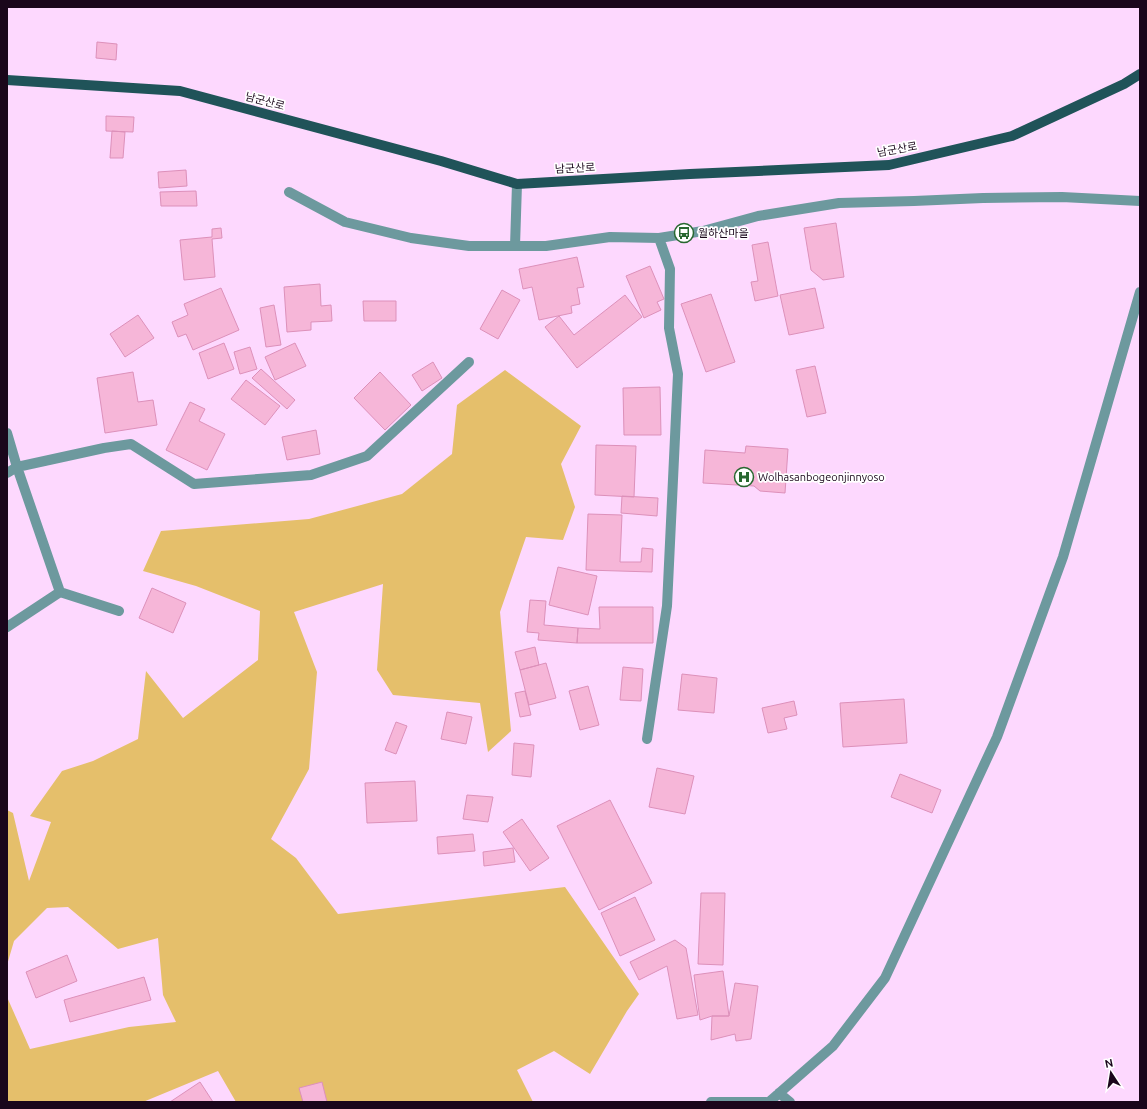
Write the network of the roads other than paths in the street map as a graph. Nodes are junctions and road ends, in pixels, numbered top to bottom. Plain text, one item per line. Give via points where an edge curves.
1 (1140, 74) edge
2 (7, 80) edge
3 (517, 184) junction
4 (289, 192) dead end
5 (1140, 201) edge
6 (659, 238) junction
7 (515, 246) junction
8 (1140, 292) edge
9 (469, 362) dead end
10 (7, 433) edge
11 (17, 467) junction
12 (7, 474) edge
13 (60, 592) junction
14 (119, 611) dead end
15 (7, 627) edge
16 (647, 740) dead end
17 (779, 1093) junction
18 (711, 1102) edge
19 (767, 1102) edge
20 (790, 1102) edge

1 - 3 main road, 남군산로 via 1124,84 1012,136 889,165
2 - 3 main road, 남군산로 via 180,91
3 - 7 street
4 - 7 street via 345,222 411,238 469,246
5 - 6 street via 982,198 839,202 758,216 703,231
6 - 7 street via 610,237 546,246
6 - 16 street via 670,269 669,328 678,374 667,606
8 - 17 street via 1063,558 997,737 885,978 833,1046
9 - 11 street via 367,456 311,475 194,484 132,444
10 - 11 street
11 - 12 street
11 - 13 street
13 - 14 street
13 - 15 street
17 - 19 street
17 - 20 street
18 - 19 street

